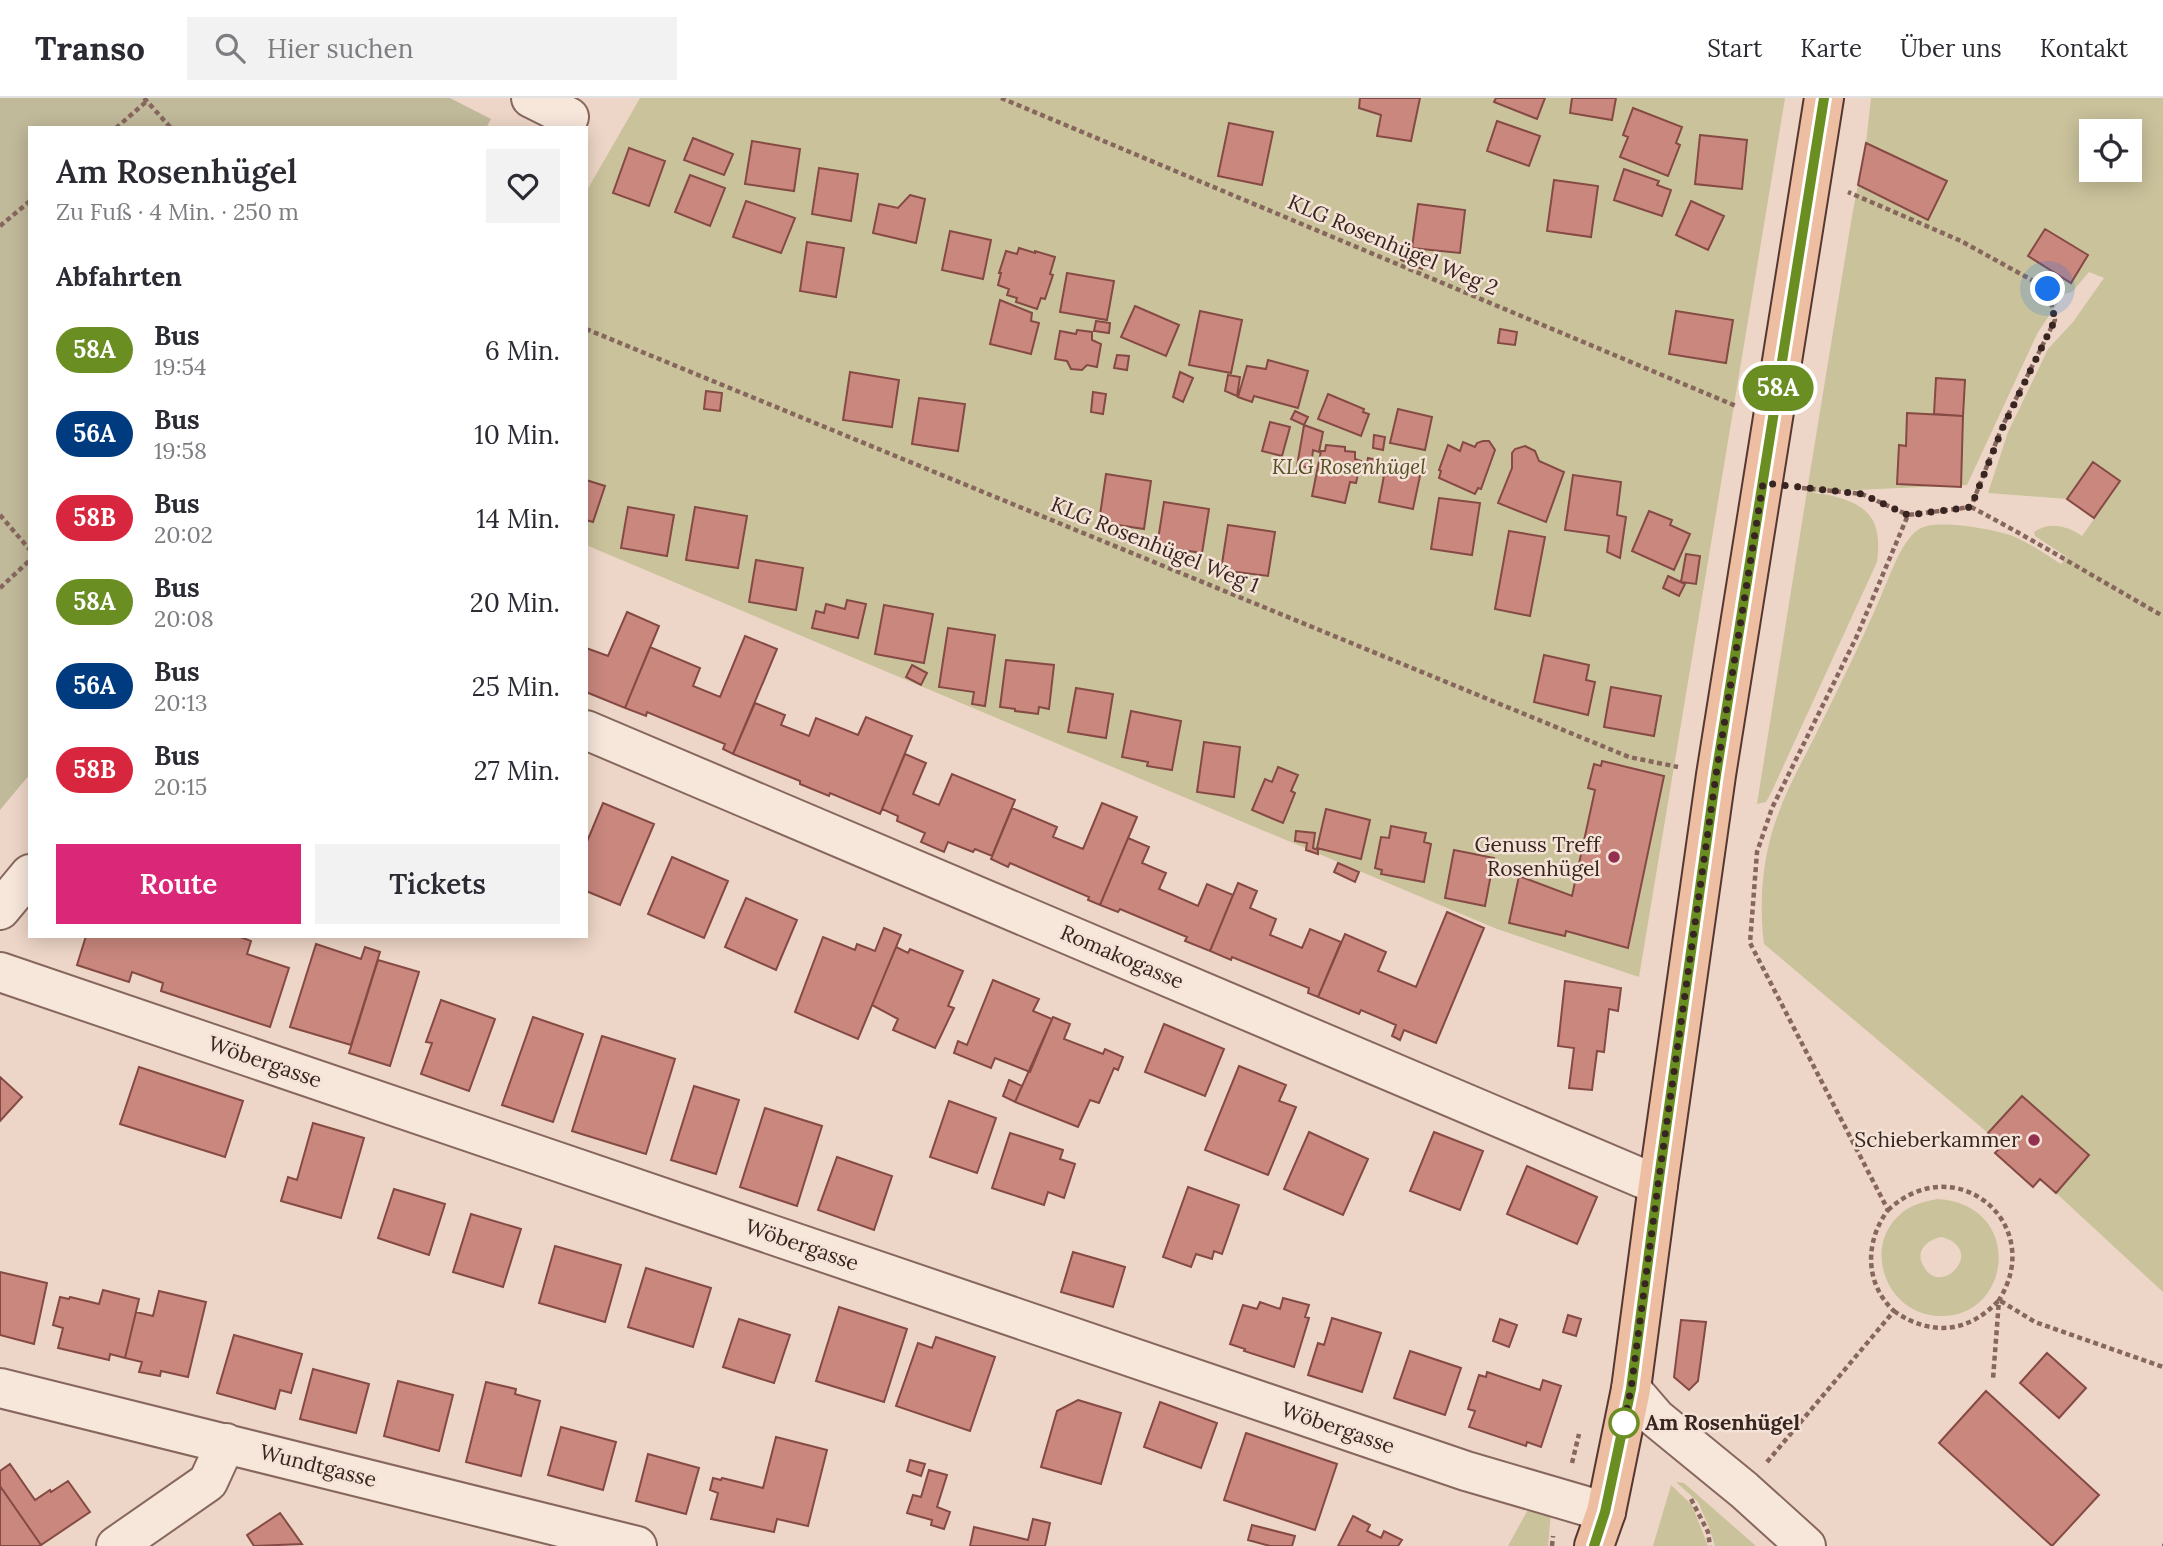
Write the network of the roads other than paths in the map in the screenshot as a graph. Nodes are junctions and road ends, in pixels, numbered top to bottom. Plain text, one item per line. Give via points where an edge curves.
1 (531, 98) edge
2 (1824, 98) edge
3 (571, 114) edge
4 (588, 731) edge
5 (28, 876) edge
6 (0, 910) edge
7 (0, 972) edge
8 (1658, 1185) junction
9 (0, 1388) edge
10 (1631, 1389) junction
11 (226, 1443) junction
12 (1600, 1529) edge
13 (117, 1546) edge
14 (636, 1546) edge
15 (1806, 1546) edge

1 - 3 street
2 - 8 main road via 1716,775
4 - 8 street, Romakogasse
5 - 6 street
7 - 12 street, Wöbergasse via 1466,1471
8 - 10 main road
9 - 11 street, Wundtgasse
10 - 12 main road
10 - 15 street via 1656,1418
11 - 13 street via 208,1482
11 - 14 street, Wundtgasse

